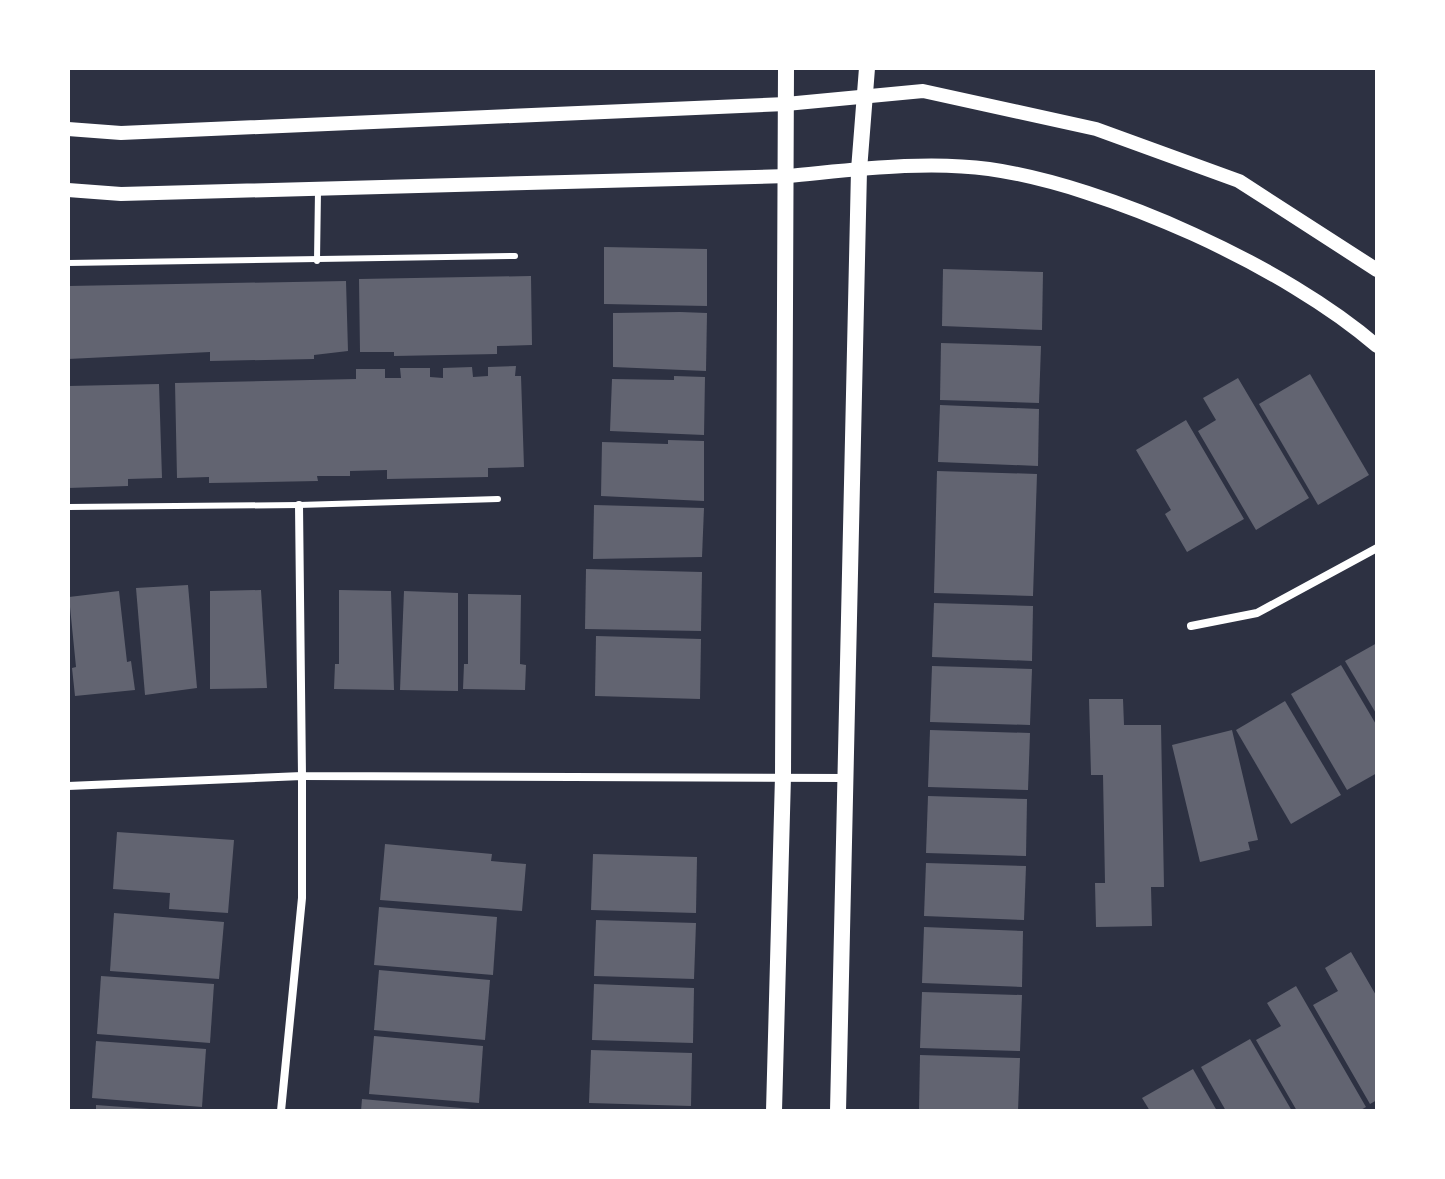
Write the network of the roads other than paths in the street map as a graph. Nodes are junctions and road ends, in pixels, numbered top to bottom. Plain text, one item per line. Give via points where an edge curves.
1 (786, 68) edge
2 (867, 68) edge
3 (868, 95) junction
4 (786, 104) junction
5 (68, 129) edge
6 (859, 170) junction
7 (788, 176) junction
8 (318, 188) junction
9 (68, 190) edge
10 (515, 256) dead end
11 (317, 261) junction
12 (68, 263) edge
13 (1377, 270) edge
14 (1377, 346) edge
15 (498, 499) dead end
16 (299, 505) junction
17 (68, 507) edge
18 (1377, 548) edge
19 (1191, 626) dead end
20 (302, 776) junction
21 (783, 776) junction
22 (847, 778) junction
23 (68, 786) edge
24 (281, 1111) edge
25 (774, 1111) edge
26 (838, 1111) edge

1 - 4 main road
2 - 3 main road
3 - 4 street
3 - 6 main road
3 - 13 street via 923,91 1096,129 1239,181
4 - 5 street via 121,133
4 - 7 main road
6 - 7 street
6 - 14 street via 988,169 1112,199 1271,273
6 - 22 main road
7 - 8 street
7 - 21 main road
8 - 9 street via 121,194
8 - 11 lane
10 - 11 lane
11 - 12 lane
15 - 16 lane
16 - 17 lane
16 - 20 street
18 - 19 street via 1257,613
20 - 21 street
20 - 23 street
20 - 24 street via 302,898
21 - 22 street
21 - 25 main road
22 - 26 main road

